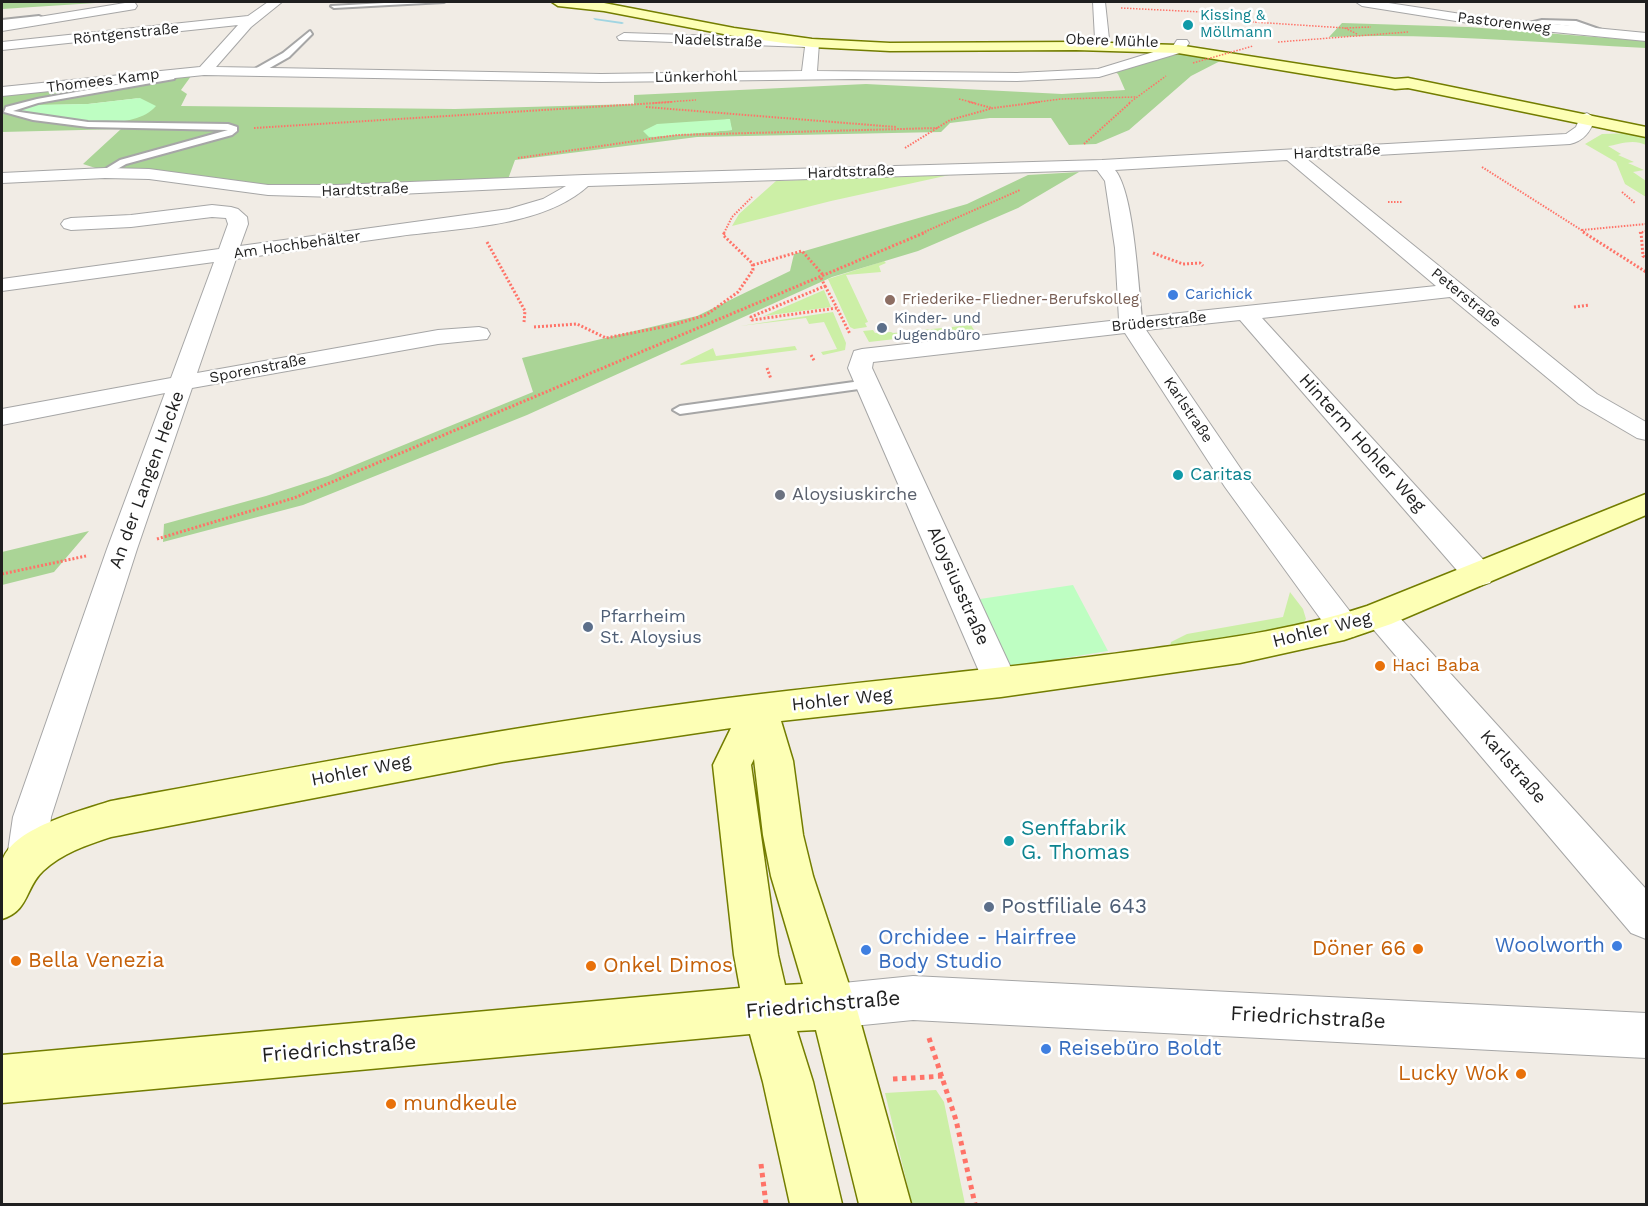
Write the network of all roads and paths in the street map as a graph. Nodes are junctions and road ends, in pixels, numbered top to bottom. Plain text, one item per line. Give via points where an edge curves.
1 (276, 2) edge
2 (441, 2) edge
3 (558, 2) edge
4 (1362, 2) edge
5 (1100, 4) edge
6 (131, 6) dead end
7 (334, 6) dead end
8 (44, 20) junction
9 (251, 20) junction
10 (2, 22) edge
11 (2, 27) edge
12 (609, 27) dead end
13 (1344, 27) dead end
14 (310, 33) dead end
15 (1647, 37) edge
16 (1102, 39) junction
17 (812, 43) junction
18 (2, 45) edge
19 (1180, 46) junction
20 (1253, 46) dead end
21 (1189, 64) dead end
22 (204, 71) junction
23 (256, 72) junction
24 (1172, 72) dead end
25 (809, 75) junction
26 (2, 92) edge
27 (1136, 97) junction
28 (701, 99) dead end
29 (631, 106) junction
30 (1587, 118) junction
31 (1647, 126) edge
32 (902, 129) junction
33 (233, 131) junction
34 (1647, 132) edge
35 (1445, 146) junction
36 (1292, 154) junction
37 (517, 159) dead end
38 (1059, 165) junction
39 (1102, 165) junction
40 (2, 166) edge
41 (105, 173) junction
42 (778, 175) junction
43 (2, 178) edge
44 (584, 180) junction
45 (1622, 192) dead end
46 (1635, 203) dead end
47 (71, 224) dead end
48 (1647, 224) edge
49 (1582, 230) junction
50 (1647, 231) edge
51 (488, 243) dead end
52 (227, 255) junction
53 (1647, 258) edge
54 (1164, 259) dead end
55 (753, 265) junction
56 (1637, 265) junction
57 (1647, 265) edge
58 (1203, 266) dead end
59 (1647, 272) edge
60 (823, 277) junction
61 (2, 285) edge
62 (825, 286) junction
63 (1456, 291) junction
64 (1589, 305) dead end
65 (1574, 307) dead end
66 (837, 308) junction
67 (1245, 312) junction
68 (524, 322) dead end
69 (1131, 325) junction
70 (534, 327) dead end
71 (480, 334) dead end
72 (811, 355) dead end
73 (815, 362) dead end
74 (865, 370) junction
75 (182, 384) junction
76 (680, 410) dead end
77 (2, 417) edge
78 (1647, 432) edge
79 (1647, 504) edge
80 (122, 549) junction
81 (2, 574) edge
82 (1479, 575) junction
83 (1379, 615) junction
84 (1344, 627) junction
85 (1001, 683) junction
86 (759, 709) junction
87 (27, 858) junction
88 (2, 899) edge
89 (1647, 919) edge
90 (913, 998) junction
91 (833, 1006) junction
92 (767, 1009) junction
93 (1647, 1036) edge
94 (944, 1076) junction
95 (2, 1079) edge
96 (888, 1079) dead end
97 (816, 1204) edge
98 (885, 1204) edge
99 (975, 1204) edge

1 - 9 street
2 - 7 lane
3 - 17 main road, Obere Mühle
4 - 15 street, Pastorenweg via 1519,26
5 - 13 path via 1202,12 1207,19
5 - 16 street
6 - 8 street
8 - 10 lane
8 - 11 street
9 - 18 street, Röntgenstraße
9 - 22 street
12 - 17 street, Nadelstraße via 624,30 621,42
14 - 23 lane via 286,55
16 - 17 main road, Obere Mühle
16 - 19 main road, Obere Mühle
17 - 19 main road, Obere Mühle via 890,47
17 - 25 street
19 - 25 street, Lünkerhohl via 1099,73 1017,77
19 - 30 main road, Obere Mühle via 1395,84 1408,83
20 - 21 path, bridge
22 - 23 street, Lünkerhohl
22 - 26 street, Thomees Kamp
22 - 33 lane via 37,101 8,112 92,123 228,127
23 - 25 street, Lünkerhohl
24 - 27 path
27 - 32 path via 1061,99 993,108 950,120 938,128
27 - 38 path
28 - 29 path
29 - 32 path via 883,124
29 - 33 path via 280,125
30 - 31 main road, Obere Mühle
30 - 34 main road, Obere Mühle
30 - 35 street, Hardtstraße via 1583,129 1570,139
32 - 37 path via 677,135
33 - 41 lane via 123,162
35 - 36 street, Hardtstraße
35 - 49 path
36 - 39 street, Hardtstraße
36 - 63 street, Peterstraße
38 - 39 street, Hardtstraße
38 - 42 street, Hardtstraße
38 - 60 path via 1006,198
39 - 69 street, Karlstraße via 1114,180 1125,248
40 - 41 street via 81,165
41 - 43 street
41 - 44 street, Hardtstraße via 149,174 299,192
42 - 44 street, Hardtstraße
42 - 55 path via 732,216 723,235
44 - 52 street, Am Hochbehälter via 553,203 509,215
45 - 46 path
47 - 52 street, An der Langen Hecke via 212,211 231,213 237,224
48 - 49 path
49 - 56 path
50 - 53 path via 1639,232 1643,256
51 - 68 path via 525,311
52 - 61 street, Am Hochbehälter
52 - 75 street, An der Langen Hecke
54 - 58 path
55 - 60 path via 802,251
55 - 70 path via 738,292 706,315 673,325 606,338 577,324
56 - 57 path
56 - 59 path
60 - 62 path
60 - 80 path via 294,498
62 - 66 path
62 - 66 path via 751,317 752,320
63 - 67 street, Brüderstraße
63 - 78 street, Peterstraße via 1588,399
64 - 65 path
66 - 74 path
67 - 69 street, Brüderstraße
67 - 82 street, Hinterm Hohler Weg
69 - 74 street, Brüderstraße
69 - 84 street, Karlstraße via 1235,481
71 - 75 street, Sporenstraße via 324,356
72 - 73 path
74 - 76 lane
74 - 85 street, Aloysiusstraße
75 - 77 street, Sporenstraße
75 - 80 street, An der Langen Hecke
79 - 82 main road, Hohler Weg
80 - 81 path
80 - 87 street, An der Langen Hecke via 32,818
82 - 83 main road, Hohler Weg
83 - 84 main road, Hohler Weg
83 - 89 street, Karlstraße
84 - 85 main road, Hohler Weg via 1240,650
85 - 86 main road, Hohler Weg
86 - 87 main road, Hohler Weg via 386,765 111,819 63,834
86 - 91 main road via 774,761 792,876
86 - 92 main road via 732,765 756,955
87 - 88 main road, An der Langen Hecke
90 - 91 street, Friedrichstraße
90 - 93 street, Friedrichstraße
90 - 94 path
91 - 92 main road, Friedrichstraße
91 - 98 main road
92 - 95 main road, Friedrichstraße
92 - 97 main road
94 - 96 path
94 - 99 path

